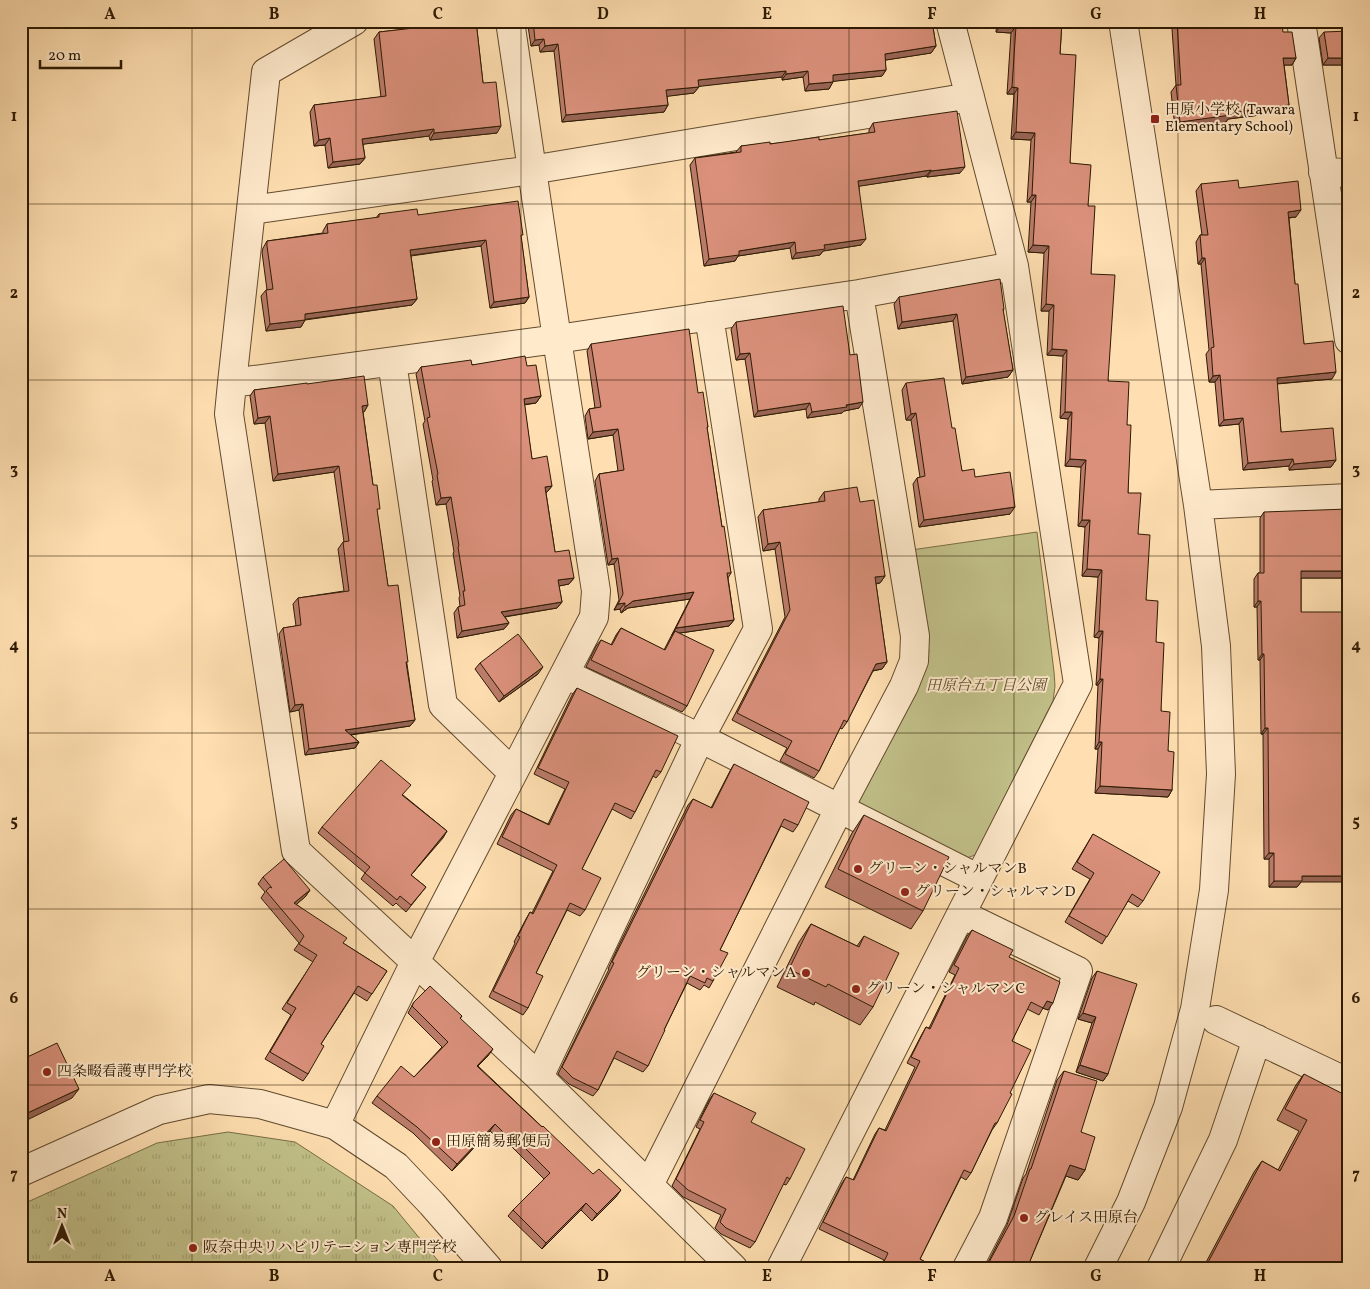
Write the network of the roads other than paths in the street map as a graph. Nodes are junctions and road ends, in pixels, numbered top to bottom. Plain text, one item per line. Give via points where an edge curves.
1 (354, 21) edge
2 (510, 21) edge
3 (950, 21) edge
4 (1123, 21) edge
5 (1301, 21) edge
6 (970, 97) junction
7 (532, 170) junction
8 (1336, 172) edge
9 (251, 210) junction
10 (1014, 266) junction
11 (859, 294) junction
12 (709, 316) junction
13 (1348, 337) edge
14 (557, 339) junction
15 (392, 362) junction
16 (232, 383) junction
17 (1349, 498) edge
18 (1198, 504) junction
19 (564, 674) junction
20 (700, 738) junction
21 (513, 773) junction
22 (840, 809) junction
23 (979, 879) junction
24 (961, 914) junction
25 (415, 962) junction
26 (1216, 1020) dead end
27 (1257, 1039) junction
28 (538, 1077) junction
29 (1349, 1083) edge
30 (335, 1126) junction
31 (21, 1172) edge
32 (649, 1185) junction
33 (488, 1268) edge
34 (733, 1268) edge
35 (782, 1268) edge
36 (967, 1268) edge
37 (1098, 1268) edge
38 (1161, 1268) edge

1 - 9 street via 266,72
2 - 7 street
3 - 6 street
4 - 18 street
5 - 8 street
6 - 7 street
6 - 10 street
7 - 9 street
7 - 14 street
8 - 13 street
9 - 16 street
10 - 11 street
10 - 23 street via 1078,684
11 - 12 street
11 - 22 street via 915,636 914,661 904,686
12 - 14 street
12 - 20 street via 758,629
14 - 15 street
14 - 19 street via 596,591 594,617
15 - 16 street
15 - 21 street via 443,705
16 - 25 street via 229,414 296,851
17 - 18 street
18 - 37 street via 1216,646 1221,774 1214,890 1195,1009 1168,1107 1131,1202
19 - 20 street
19 - 21 street
20 - 22 street
20 - 28 street
21 - 25 street
22 - 23 street
22 - 32 street
23 - 24 street
24 - 35 street
24 - 36 street via 1078,971 993,1218
25 - 28 street
25 - 30 street
26 - 27 street
27 - 29 street
27 - 38 street via 1223,1140
28 - 32 street
30 - 31 street via 260,1104 209,1099 159,1110
30 - 33 street via 396,1166
32 - 34 street

